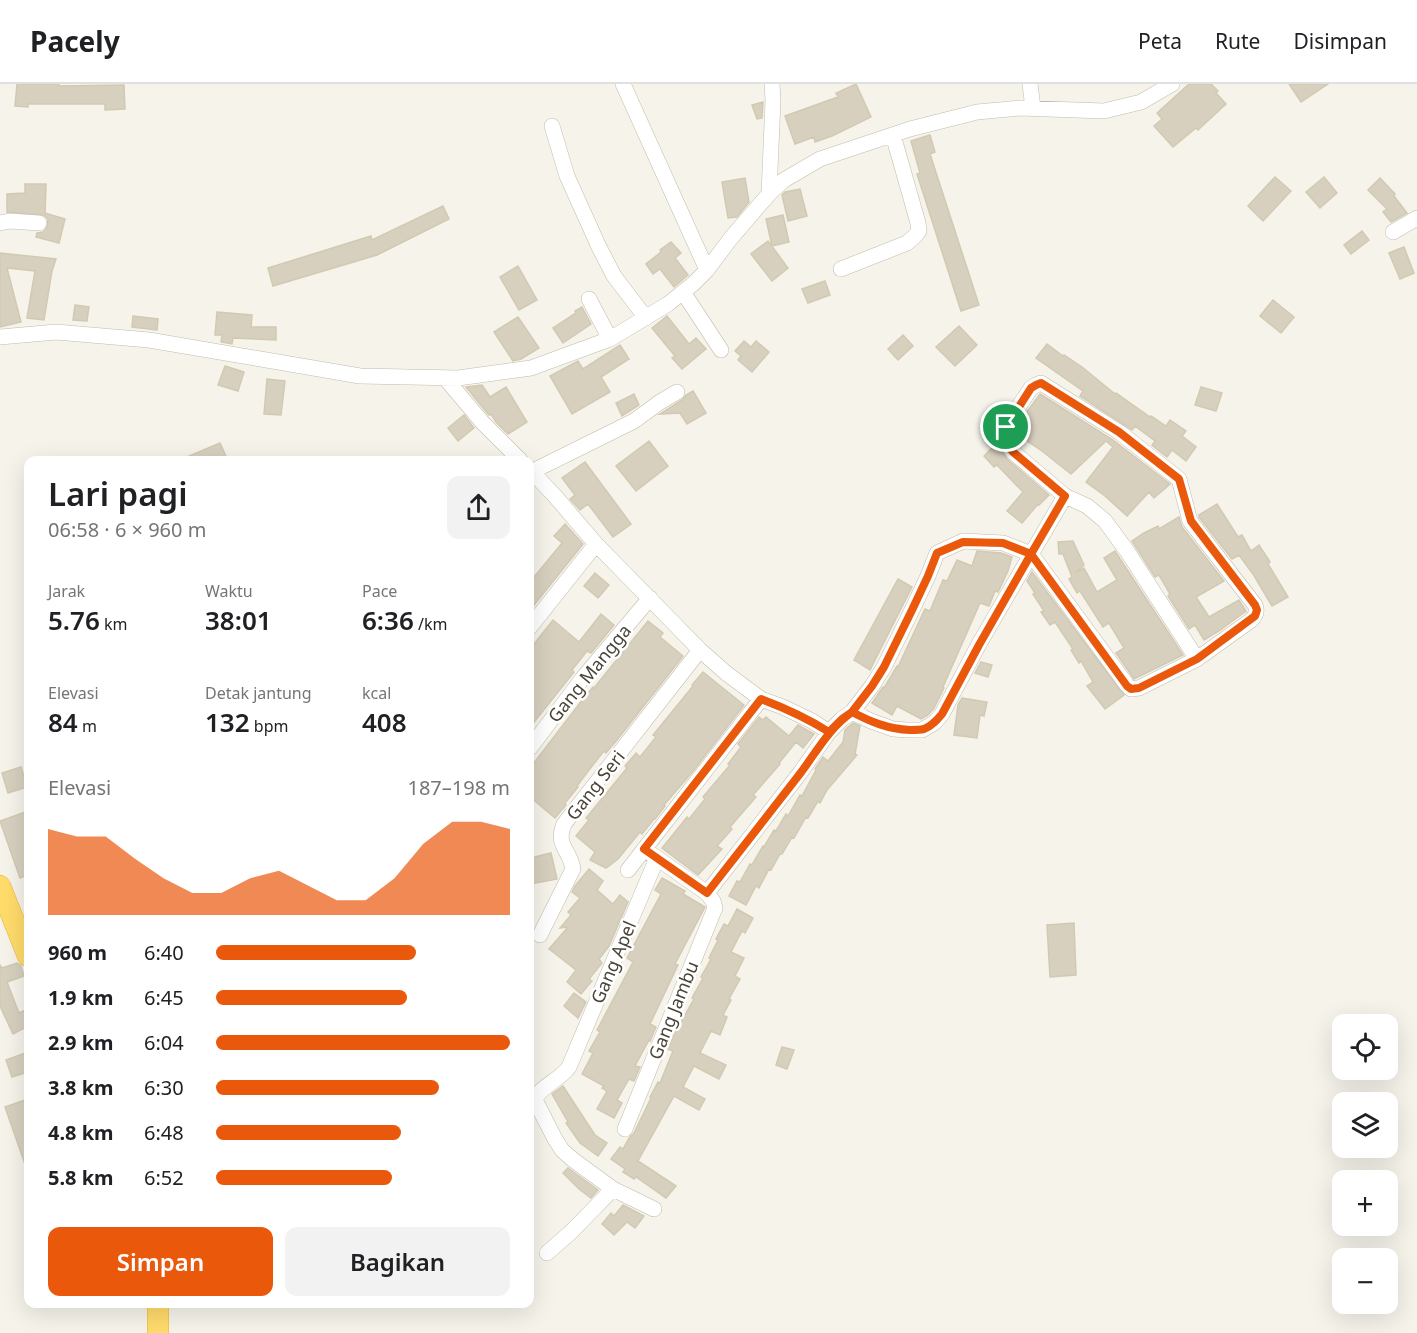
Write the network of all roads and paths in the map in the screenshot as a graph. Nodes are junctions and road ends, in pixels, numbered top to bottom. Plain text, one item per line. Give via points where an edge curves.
1 (623, 84) edge
2 (772, 84) edge
3 (1030, 84) edge
4 (1171, 84) edge
5 (1033, 108) junction
6 (552, 126) dead end
7 (893, 135) junction
8 (769, 194) junction
9 (1417, 218) edge
10 (0, 223) edge
11 (39, 223) dead end
12 (1392, 232) dead end
13 (841, 268) dead end
14 (707, 270) junction
15 (683, 292) junction
16 (589, 299) dead end
17 (646, 318) junction
18 (0, 337) edge
19 (610, 339) junction
20 (722, 350) dead end
21 (445, 378) junction
22 (677, 392) dead end
23 (516, 456) edge
24 (534, 464) edge
25 (534, 474) edge
26 (1065, 496) junction
27 (596, 544) junction
28 (1031, 554) junction
29 (650, 598) junction
30 (534, 622) edge
31 (700, 650) junction
32 (1197, 659) junction
33 (761, 699) junction
34 (852, 712) junction
35 (829, 732) junction
36 (534, 742) edge
37 (644, 849) junction
38 (657, 858) junction
39 (628, 870) dead end
40 (707, 893) junction
41 (2, 895) edge
42 (540, 934) dead end
43 (24, 947) edge
44 (625, 1129) dead end
45 (613, 1189) junction
46 (654, 1209) dead end
47 (547, 1253) dead end
48 (158, 1308) edge
49 (158, 1333) edge

1 - 14 street
2 - 8 street
3 - 5 street
4 - 5 street via 1141,102 1104,111
5 - 7 street via 977,112
6 - 17 street via 567,176 599,247
7 - 8 street via 820,159 784,180
7 - 13 street via 919,231 907,243
8 - 14 street
9 - 12 street
10 - 11 street
14 - 15 street
15 - 17 street
15 - 20 street
16 - 19 street
17 - 19 street
18 - 21 street via 56,332 148,340 360,375
19 - 21 street via 531,368
21 - 23 street
22 - 24 street via 633,421
25 - 27 street
26 - 28 street
26 - 32 street via 1087,506 1105,521
26 - 32 street via 1013,452 1004,437 1006,427 1031,388 1041,383 1119,432 1179,479 1191,521 1255,605 1255,616
27 - 29 street
27 - 30 street
28 - 32 street via 1128,687 1139,688
28 - 34 street via 1003,543 963,542 937,553 884,667
28 - 34 street via 934,723 922,730 893,729
29 - 31 street
29 - 36 street, Gang Mangga
31 - 33 street
31 - 42 street, Gang Seri via 564,824 561,840 573,869
33 - 35 street
33 - 37 street
34 - 35 street
35 - 40 street
37 - 38 street
37 - 39 street
38 - 40 street
38 - 45 street, Gang Apel via 569,1067 535,1097 562,1150
40 - 44 street, Gang Jambu via 715,908
41 - 43 highway
45 - 46 street
45 - 47 street
48 - 49 highway

